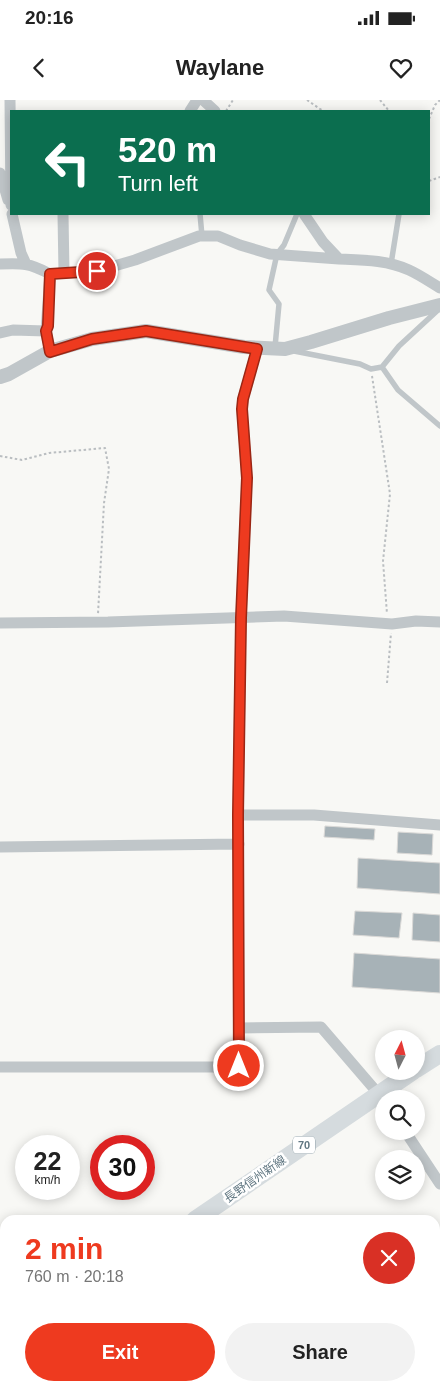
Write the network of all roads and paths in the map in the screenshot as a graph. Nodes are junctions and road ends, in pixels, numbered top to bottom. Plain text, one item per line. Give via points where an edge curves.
1 (203, 100) edge
2 (309, 100) edge
3 (380, 100) edge
4 (440, 100) edge
5 (214, 110) edge
6 (322, 110) edge
7 (388, 110) edge
8 (430, 117) edge
9 (0, 173) edge
10 (10, 206) edge
11 (13, 215) edge
12 (63, 215) edge
13 (200, 215) edge
14 (298, 215) edge
15 (305, 215) edge
16 (399, 215) edge
17 (202, 236) junction
18 (277, 254) junction
19 (339, 259) junction
20 (0, 264) edge
21 (26, 264) junction
22 (391, 264) junction
23 (64, 272) junction
24 (50, 274) junction
25 (440, 288) edge
26 (439, 305) edge
27 (46, 331) junction
28 (0, 333) edge
29 (257, 349) junction
30 (280, 349) junction
31 (50, 352) junction
32 (382, 367) junction
33 (370, 369) junction
34 (3, 378) edge
35 (440, 426) edge
36 (0, 456) edge
37 (241, 618) junction
38 (97, 622) junction
39 (440, 622) edge
40 (0, 623) edge
41 (392, 624) junction
42 (387, 683) dead end
43 (238, 815) junction
44 (440, 825) edge
45 (239, 844) junction
46 (0, 847) edge
47 (239, 1028) junction
48 (440, 1054) edge
49 (425, 1064) edge
50 (0, 1067) edge
51 (402, 1080) edge
52 (375, 1090) edge
53 (390, 1090) edge
54 (375, 1101) edge
55 (411, 1140) edge
56 (440, 1184) edge
57 (203, 1215) edge

1 - 5 street
2 - 6 path
3 - 7 path
4 - 8 path
9 - 10 street
11 - 21 street
12 - 23 street
13 - 17 lane
14 - 18 lane
15 - 19 street
16 - 22 lane
17 - 18 street via 218,236
17 - 23 street via 97,271
18 - 19 street
18 - 30 lane via 269,290 279,304
19 - 22 street
20 - 21 street
21 - 24 street
22 - 25 street via 409,270
23 - 24 street
24 - 27 street
26 - 30 street
26 - 32 lane via 438,310 399,346
27 - 28 street
27 - 31 street
29 - 30 street
29 - 31 street via 146,331 92,339
29 - 37 street via 242,409 247,478
30 - 33 lane via 360,364
31 - 34 street
32 - 33 lane
32 - 35 lane via 398,390
33 - 41 path via 390,494 383,561 386,612
36 - 38 path via 22,460 49,453 105,448 109,469
37 - 38 street
37 - 41 street via 284,616
37 - 43 street
38 - 40 street
39 - 41 street
41 - 42 path
43 - 44 street via 314,815
43 - 45 street
45 - 46 street
45 - 47 street
47 - 50 street via 239,1066
47 - 52 street via 321,1027
48 - 49 main road, 長野信州新線 / 70
51 - 53 main road, 長野信州新線 / 70
54 - 57 main road, 長野信州新線 / 70
55 - 56 street

